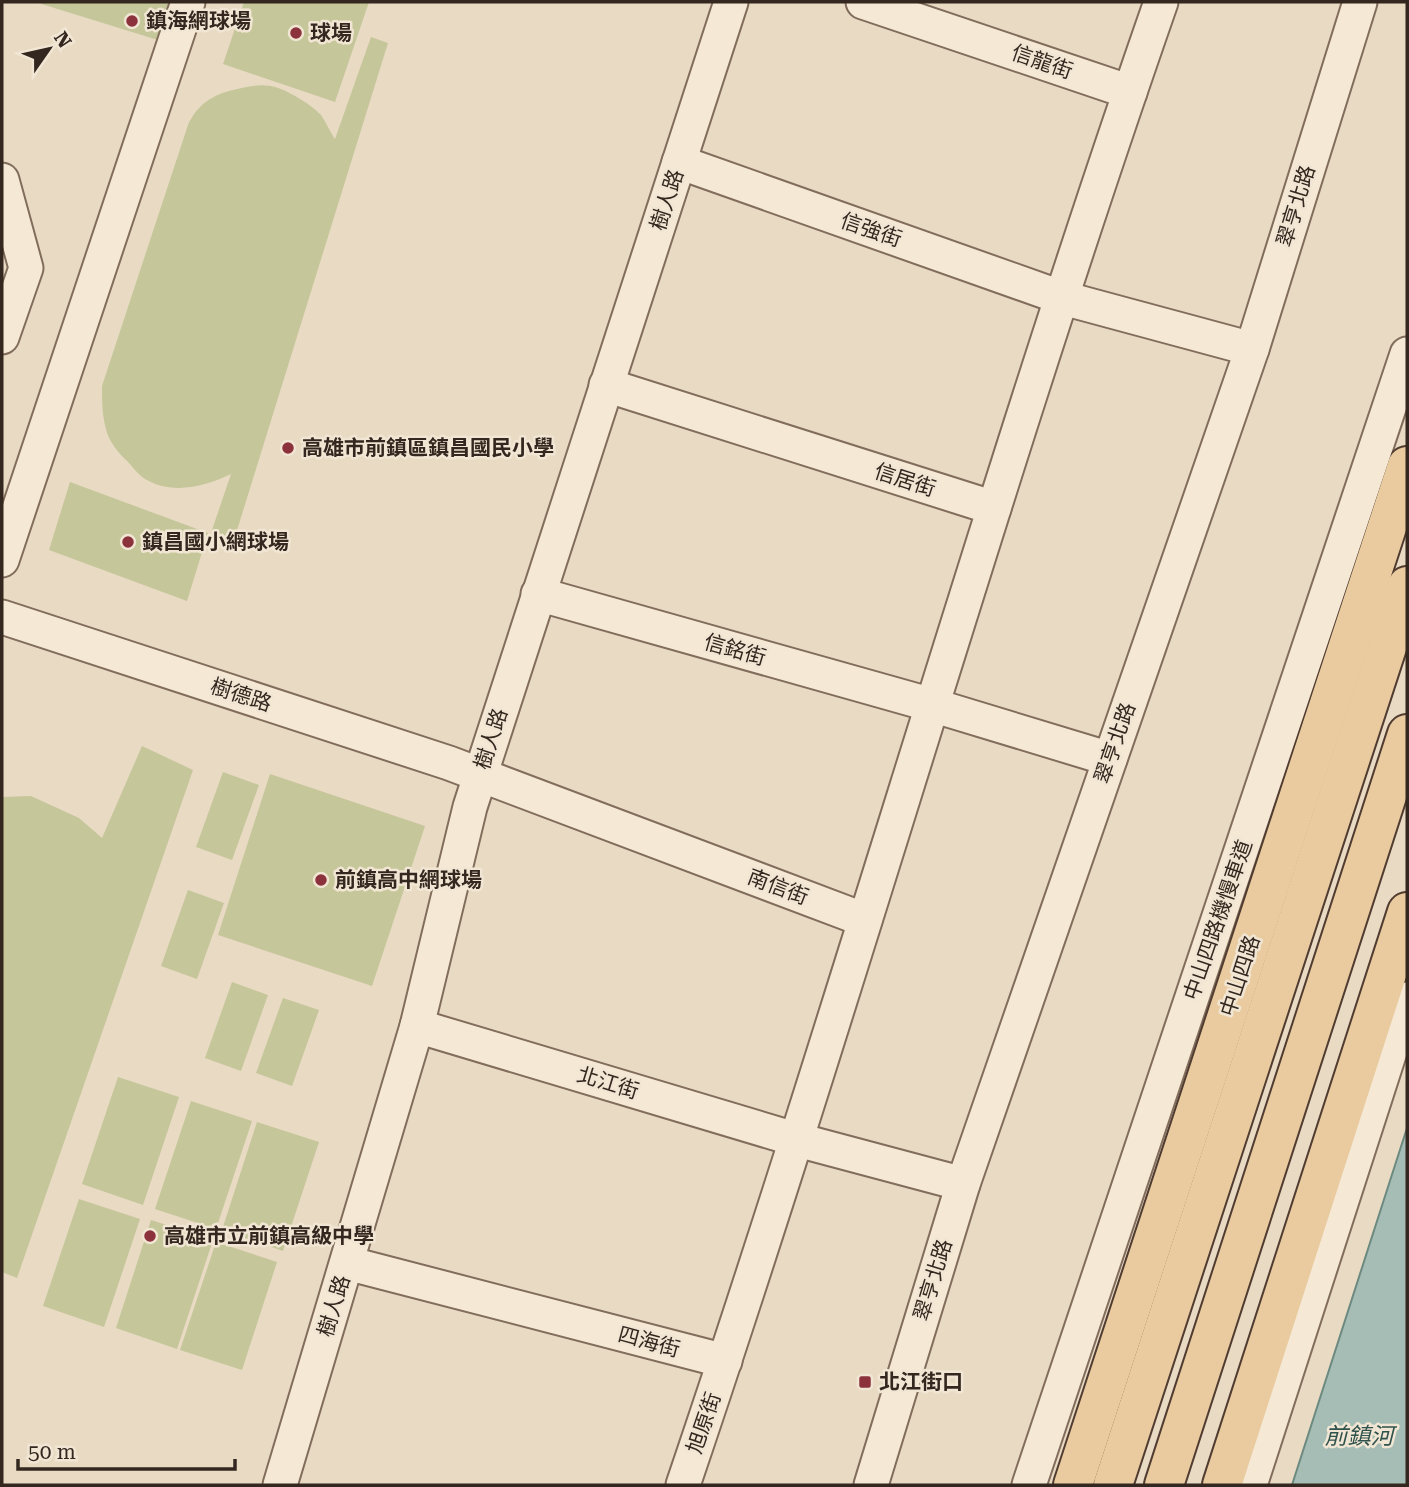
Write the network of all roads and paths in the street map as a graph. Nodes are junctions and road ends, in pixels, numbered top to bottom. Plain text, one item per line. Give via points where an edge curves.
1 (188, 2) edge
2 (731, 2) edge
3 (863, 2) edge
4 (1161, 2) edge
5 (1360, 2) edge
6 (1130, 92) junction
7 (679, 162) junction
8 (2, 180) edge
9 (14, 264) edge
10 (1063, 298) junction
11 (2, 337) edge
12 (1252, 349) junction
13 (1407, 354) edge
14 (606, 385) junction
15 (1407, 466) edge
16 (994, 508) junction
17 (2, 560) edge
18 (1407, 586) edge
19 (538, 594) junction
20 (2, 617) edge
21 (932, 705) junction
22 (1407, 734) edge
23 (1110, 760) junction
24 (480, 775) junction
25 (1407, 912) edge
26 (865, 920) junction
27 (1407, 999) edge
28 (417, 1027) junction
29 (798, 1140) junction
30 (963, 1184) junction
31 (347, 1263) junction
32 (725, 1361) junction
33 (280, 1485) edge
34 (683, 1485) edge
35 (871, 1485) edge
36 (1029, 1485) edge
37 (1073, 1485) edge
38 (1113, 1485) edge
39 (1164, 1485) edge
40 (1222, 1485) edge
41 (1250, 1485) edge

1 - 17 street
2 - 7 street, 樹人路
3 - 6 street, 信龍街
4 - 6 street
5 - 12 street, 翠亨北路
6 - 10 street
7 - 10 street, 信強街
7 - 14 street, 樹人路
8 - 9 street
9 - 11 street
10 - 12 street, 信強街
10 - 16 street
12 - 23 street, 翠亨北路
13 - 36 street, 中山四路機慢車道
14 - 16 street, 信居街
14 - 19 street, 樹人路
15 - 37 main road, 中山四路
16 - 21 street
18 - 38 main road, 中山四路
19 - 21 street, 信銘街
19 - 24 street, 樹人路
20 - 24 street, 樹德路
21 - 23 street, 信銘街
21 - 26 street
22 - 39 main road
23 - 30 street, 翠亨北路
24 - 26 street, 南信街
24 - 28 street, 樹人路
25 - 40 main road
26 - 29 street
27 - 41 street
28 - 29 street, 北江街
28 - 31 street, 樹人路
29 - 30 street, 北江街
29 - 32 street
30 - 35 street, 翠亨北路
31 - 32 street, 四海街
31 - 33 street, 樹人路
32 - 34 street, 旭原街

